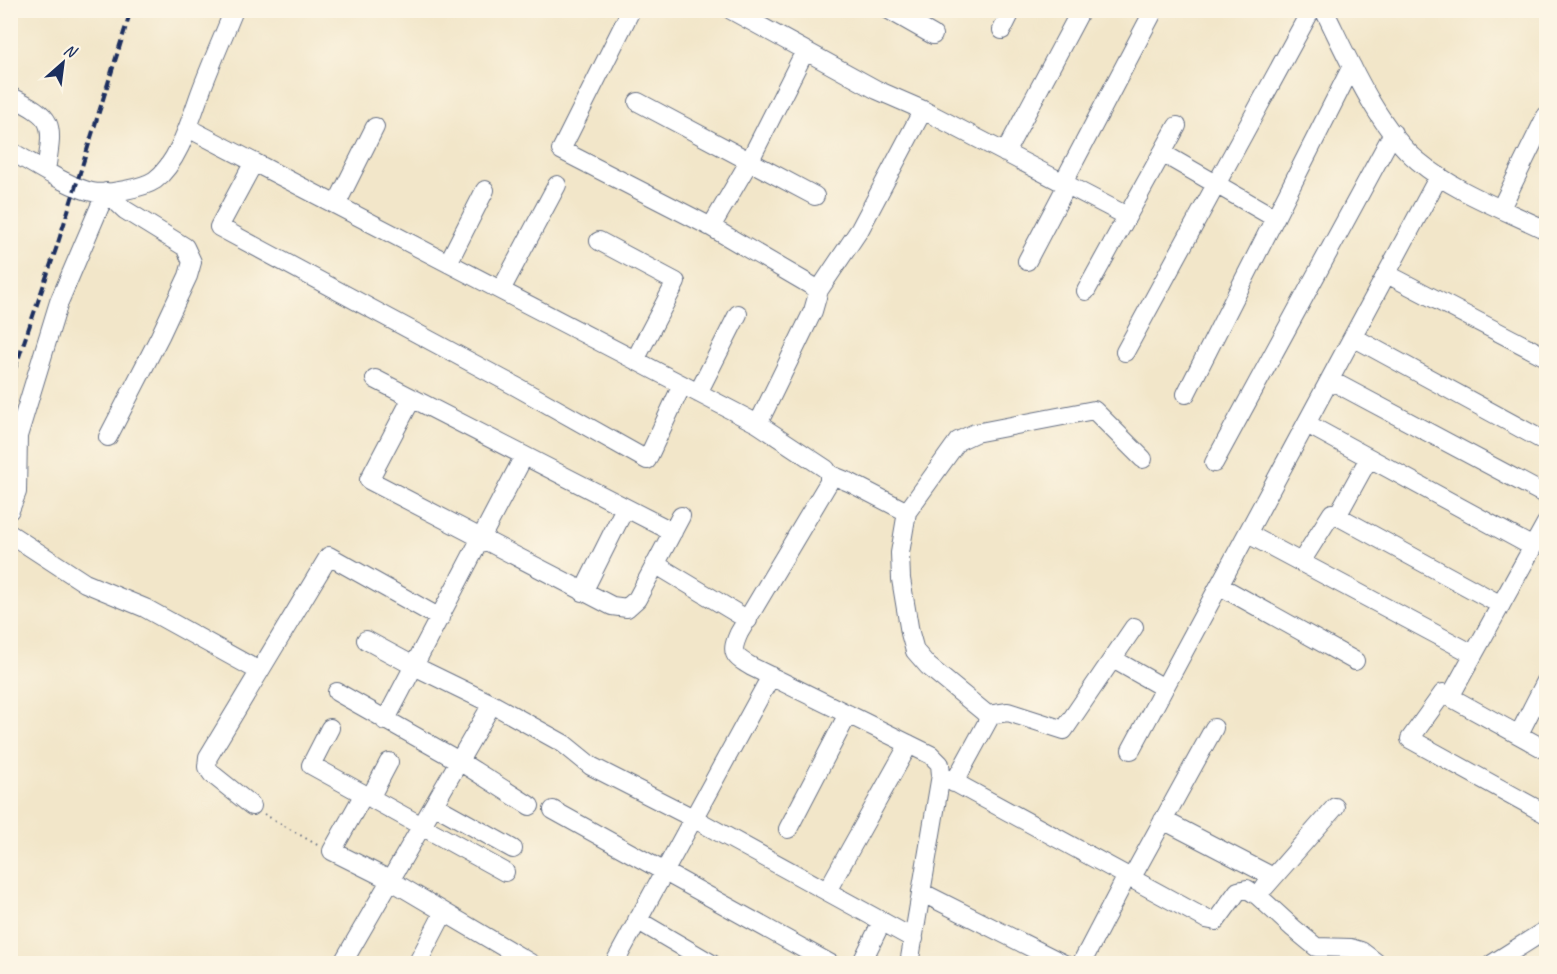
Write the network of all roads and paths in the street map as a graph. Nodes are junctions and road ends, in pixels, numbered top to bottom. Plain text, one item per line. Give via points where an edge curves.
1 (234, 10) edge
2 (631, 10) edge
3 (731, 10) edge
4 (888, 10) edge
5 (1012, 10) edge
6 (1081, 10) edge
7 (1154, 10) edge
8 (1311, 10) edge
9 (1324, 10) edge
10 (1002, 30) dead end
11 (933, 35) dead end
12 (805, 51) junction
13 (1353, 66) junction
14 (10, 96) edge
15 (638, 102) dead end
16 (923, 110) junction
17 (1546, 117) edge
18 (1177, 126) dead end
19 (375, 127) dead end
20 (188, 128) junction
21 (1393, 133) junction
22 (10, 151) edge
23 (1005, 153) junction
24 (1162, 153) junction
25 (254, 162) junction
26 (749, 162) junction
27 (46, 170) junction
28 (1439, 176) junction
29 (1065, 184) junction
30 (557, 185) dead end
31 (1216, 185) junction
32 (485, 190) dead end
33 (106, 192) junction
34 (815, 196) dead end
35 (336, 205) junction
36 (1501, 208) junction
37 (1127, 216) junction
38 (1275, 218) junction
39 (711, 226) junction
40 (1546, 230) edge
41 (599, 241) dead end
42 (1027, 261) dead end
43 (448, 263) junction
44 (1387, 274) junction
45 (501, 290) junction
46 (819, 290) junction
47 (1086, 291) dead end
48 (738, 314) dead end
49 (1353, 337) junction
50 (1125, 352) dead end
51 (1546, 357) edge
52 (635, 360) junction
53 (375, 379) dead end
54 (1330, 380) junction
55 (690, 389) junction
56 (1186, 394) dead end
57 (412, 398) junction
58 (758, 424) junction
59 (1307, 424) junction
60 (108, 437) dead end
61 (1546, 442) edge
62 (524, 456) junction
63 (1369, 458) junction
64 (1143, 459) dead end
65 (1214, 463) dead end
66 (829, 474) junction
67 (1546, 495) edge
68 (625, 508) junction
69 (10, 510) edge
70 (907, 512) junction
71 (1337, 516) junction
72 (1546, 523) edge
73 (10, 534) edge
74 (1248, 534) junction
75 (482, 538) junction
76 (1533, 547) junction
77 (1301, 562) junction
78 (655, 564) junction
79 (1220, 586) junction
80 (583, 592) junction
81 (1501, 605) junction
82 (440, 618) junction
83 (748, 620) junction
84 (1134, 627) dead end
85 (366, 640) dead end
86 (1473, 654) junction
87 (1113, 659) junction
88 (1355, 661) dead end
89 (414, 666) junction
90 (259, 671) junction
91 (771, 676) junction
92 (1546, 681) edge
93 (1164, 688) junction
94 (337, 692) dead end
95 (1450, 697) junction
96 (492, 704) junction
97 (848, 714) junction
98 (988, 715) junction
99 (385, 721) junction
100 (330, 728) dead end
101 (1214, 728) dead end
102 (1519, 734) junction
103 (909, 744) junction
104 (1131, 750) dead end
105 (1546, 750) edge
106 (459, 761) junction
107 (389, 762) dead end
108 (947, 779) junction
109 (367, 796) junction
110 (434, 805) junction
111 (252, 806) joint
112 (530, 806) dead end
113 (1335, 807) dead end
114 (553, 810) dead end
115 (1546, 814) edge
116 (693, 818) junction
117 (1163, 820) junction
118 (422, 825) junction
119 (788, 829) dead end
120 (513, 849) dead end
121 (332, 850) junction
122 (664, 871) junction
123 (505, 872) dead end
124 (1273, 877) junction
125 (1129, 878) junction
126 (390, 880) junction
127 (827, 891) junction
128 (921, 892) junction
129 (1258, 896) junction
130 (444, 912) junction
131 (637, 920) junction
132 (882, 921) junction
133 (1546, 930) edge
134 (914, 939) junction
135 (342, 963) edge
136 (417, 963) edge
137 (532, 963) edge
138 (614, 963) edge
139 (712, 963) edge
140 (831, 963) edge
141 (861, 963) edge
142 (909, 963) edge
143 (1064, 963) edge
144 (1081, 963) edge
145 (1378, 963) edge
146 (1492, 963) edge

1 - 20 street
2 - 39 street via 561,150
3 - 12 street
4 - 11 street
5 - 10 street
6 - 23 street
7 - 29 street
8 - 31 street
9 - 13 street
12 - 16 street
12 - 26 street
13 - 21 street
13 - 38 street
14 - 27 street via 46,118 50,143
15 - 26 street
16 - 23 street
16 - 46 street via 860,229
17 - 36 street
18 - 24 street
19 - 35 street
20 - 25 street
20 - 33 street via 166,168 155,179 143,186
21 - 28 street via 1416,160
21 - 65 street
22 - 27 street
23 - 29 street
24 - 31 street
24 - 37 street
25 - 35 street
25 - 55 street via 219,227 647,460
26 - 34 street
26 - 39 street
27 - 33 street via 75,186
28 - 36 street
28 - 44 street
29 - 37 street
29 - 42 street
30 - 45 street
31 - 38 street
31 - 50 street
32 - 43 street
33 - 60 street via 125,210 185,247 192,262 160,336
33 - 69 street via 58,302 18,436 17,492
35 - 43 street
36 - 40 street
37 - 47 street
38 - 56 street
39 - 46 street
41 - 52 street via 676,282
43 - 45 street
44 - 49 street
44 - 51 street
45 - 52 street
46 - 58 street via 813,311
48 - 55 street
49 - 54 street
49 - 61 street
52 - 55 street
53 - 57 street
54 - 59 street
54 - 67 street
55 - 58 street
57 - 62 street
57 - 75 street via 369,480
58 - 66 street via 818,462
59 - 63 street
59 - 74 street
62 - 68 street
62 - 75 street
63 - 71 street
63 - 76 street
64 - 70 street via 1094,410 975,433 958,441
66 - 70 street
66 - 83 street via 829,482
68 - 78 street via 677,524
68 - 80 street
70 - 98 street via 900,554 901,579 915,651
71 - 77 street via 1332,513
71 - 81 street
72 - 76 street
73 - 90 street via 85,583 145,608
74 - 77 street
74 - 79 street
75 - 80 street
75 - 82 street
76 - 81 street
77 - 86 street
78 - 80 street via 637,599 627,608 612,606
78 - 83 street
79 - 88 street
79 - 93 street
81 - 86 street
82 - 89 street
82 - 90 street via 329,556
83 - 91 street via 733,646 734,653
84 - 87 street
85 - 89 street
86 - 95 street
87 - 93 street
87 - 98 street via 1064,730 1008,712
89 - 96 street
89 - 99 street
90 - 111 street via 208,757 207,767
91 - 97 street
91 - 116 street
92 - 102 street
93 - 104 street
94 - 99 street
95 - 102 street
95 - 115 street via 1443,693 1410,739
96 - 106 street
96 - 116 street via 564,744 591,766
97 - 103 street
97 - 119 street
98 - 108 street via 988,722
99 - 106 street
100 - 109 street via 311,765
101 - 117 street
102 - 105 street
103 - 108 street via 931,755
103 - 127 street
106 - 110 street
106 - 112 street
107 - 109 street
108 - 125 street
108 - 128 street
109 - 118 street
109 - 121 street
110 - 118 street
110 - 120 street
111 - 121 path
113 - 124 street
114 - 122 street
116 - 122 street
116 - 127 street
117 - 124 street
117 - 125 street
118 - 123 street
118 - 126 street
121 - 126 street
122 - 131 street
122 - 140 street
124 - 129 street
125 - 129 street via 1211,921 1221,916 1238,891 1246,889
125 - 144 street
126 - 130 street
126 - 135 street
127 - 132 street
128 - 134 street
128 - 143 street
129 - 145 street via 1317,947 1352,948
130 - 136 street
130 - 137 street
131 - 138 street
131 - 139 street
132 - 134 street
132 - 141 street
133 - 146 street
134 - 142 street

